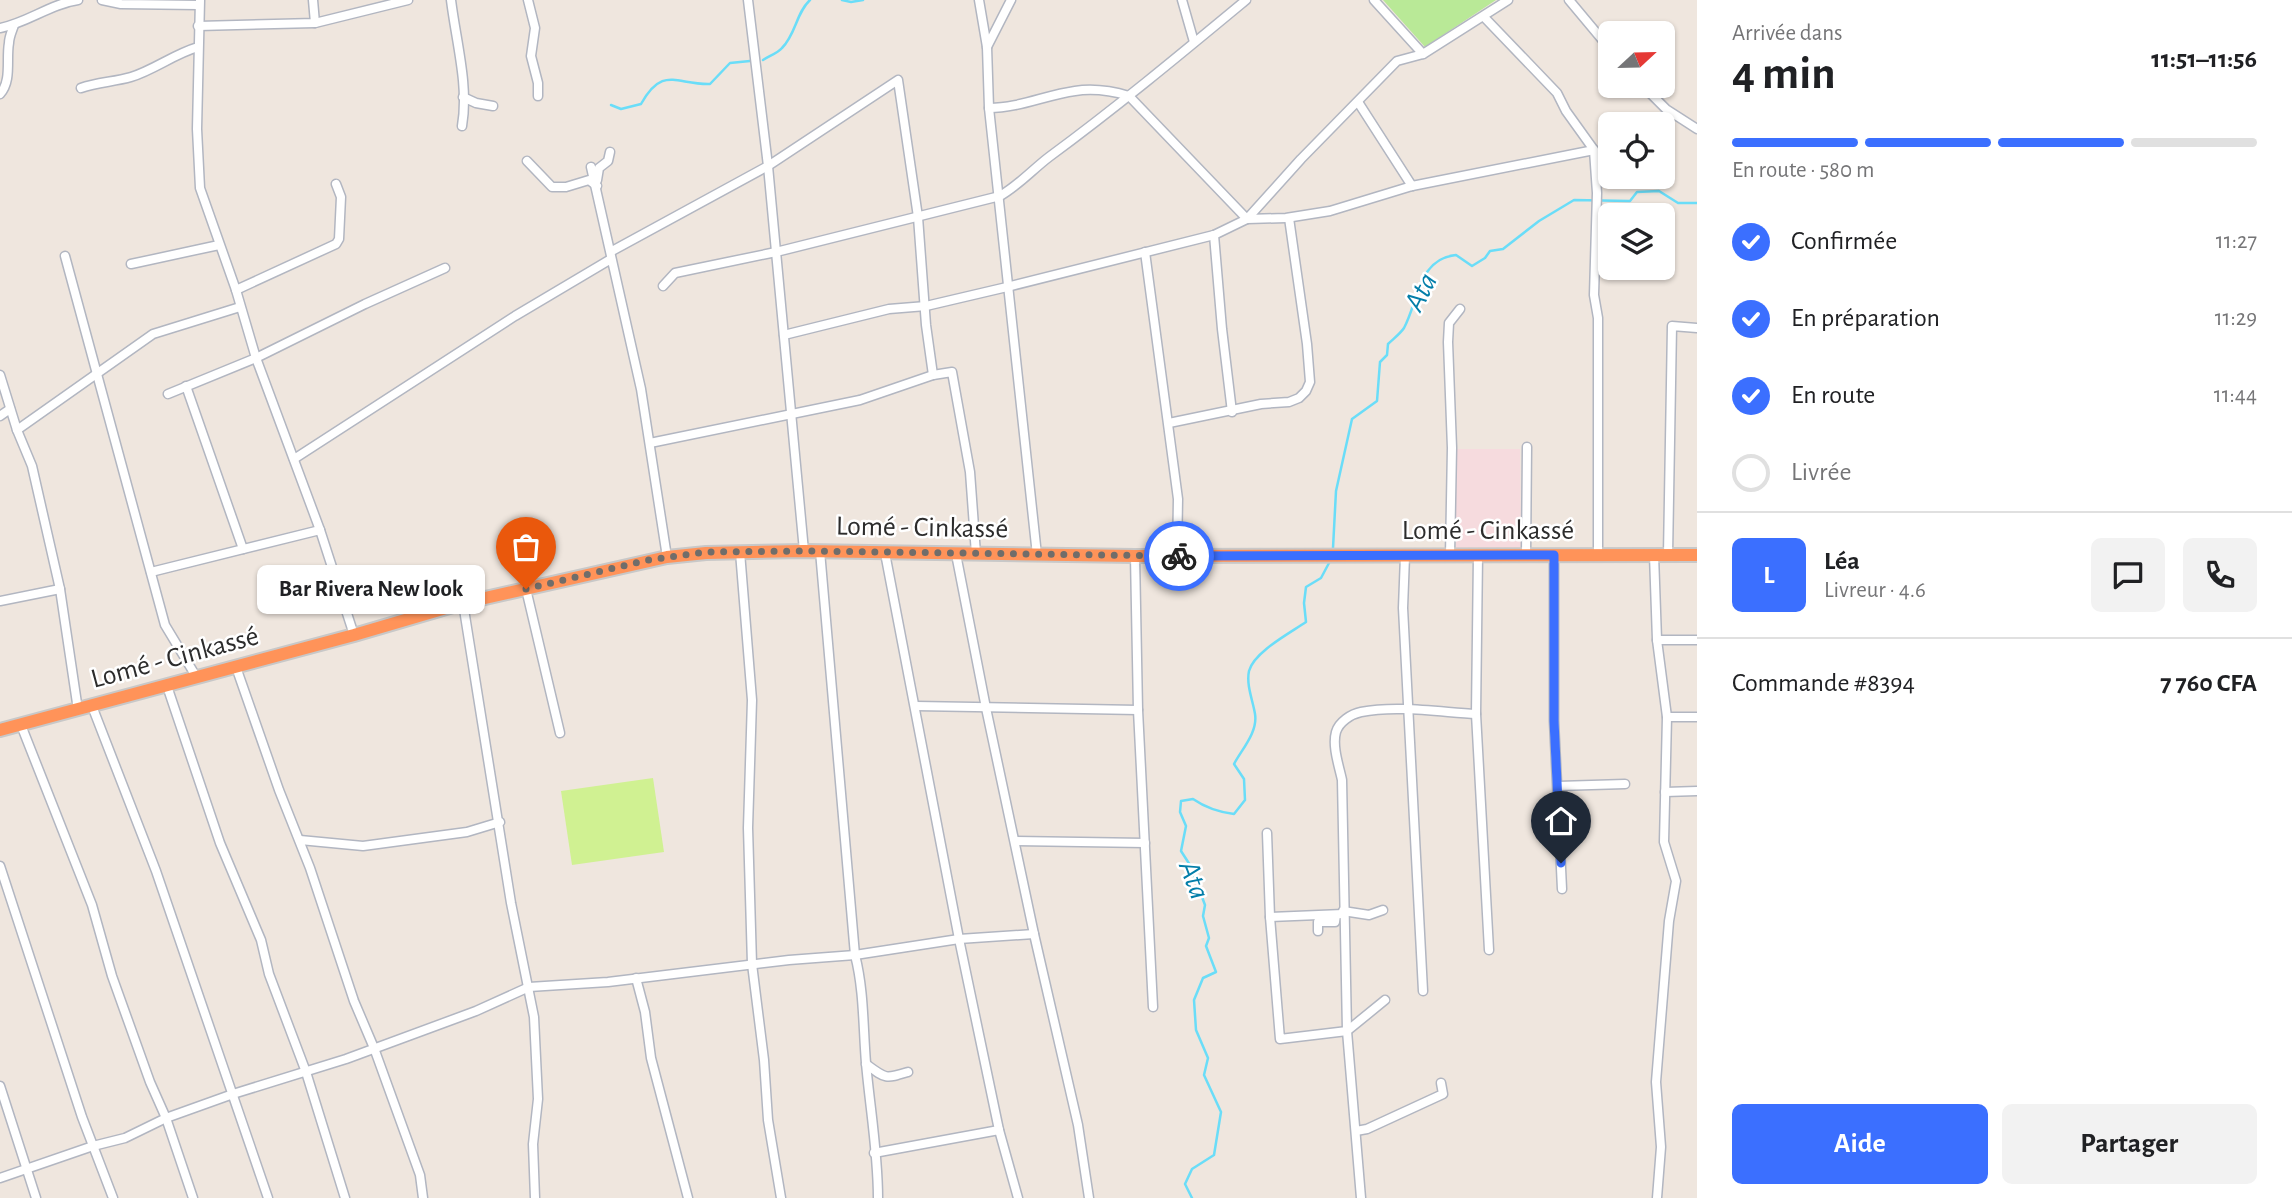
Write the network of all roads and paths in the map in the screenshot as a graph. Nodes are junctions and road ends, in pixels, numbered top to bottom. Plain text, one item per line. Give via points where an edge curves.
1 (78, 0) edge
2 (102, 0) edge
3 (313, 0) edge
4 (408, 0) edge
5 (451, 0) edge
6 (528, 0) edge
7 (748, 0) edge
8 (979, 0) edge
9 (1011, 0) edge
10 (1182, 0) edge
11 (1246, 0) edge
12 (1374, 0) edge
13 (1508, 0) edge
14 (1569, 0) edge
15 (199, 2) edge
16 (1484, 17) junction
17 (315, 23) junction
18 (14, 26) junction
19 (198, 26) junction
20 (0, 28) edge
21 (1598, 35) edge
22 (1194, 41) junction
23 (198, 47) junction
24 (987, 47) junction
25 (1423, 54) junction
26 (81, 89) dead end
27 (0, 94) edge
28 (538, 96) dead end
29 (1129, 96) junction
30 (463, 97) junction
31 (1655, 98) edge
32 (1358, 102) junction
33 (494, 106) dead end
34 (989, 108) junction
35 (462, 127) dead end
36 (1697, 129) edge
37 (1594, 150) junction
38 (610, 152) dead end
39 (527, 161) dead end
40 (768, 166) junction
41 (591, 167) dead end
42 (336, 184) dead end
43 (597, 186) junction
44 (1412, 186) junction
45 (999, 196) junction
46 (918, 217) junction
47 (1289, 218) junction
48 (1247, 219) junction
49 (1214, 235) junction
50 (219, 245) junction
51 (776, 252) junction
52 (1145, 252) junction
53 (612, 255) junction
54 (65, 256) dead end
55 (131, 264) dead end
56 (446, 268) dead end
57 (663, 286) dead end
58 (1007, 287) junction
59 (236, 290) junction
60 (926, 306) junction
61 (240, 307) junction
62 (1460, 309) dead end
63 (1697, 328) edge
64 (784, 335) junction
65 (256, 358) junction
66 (98, 372) junction
67 (0, 375) edge
68 (933, 375) junction
69 (186, 387) junction
70 (168, 394) dead end
71 (10, 409) junction
72 (792, 412) junction
73 (1232, 412) junction
74 (0, 416) edge
75 (1169, 423) junction
76 (17, 429) junction
77 (650, 443) junction
78 (1527, 447) dead end
79 (294, 459) junction
80 (320, 530) junction
81 (243, 549) junction
82 (804, 551) junction
83 (820, 551) junction
84 (740, 552) junction
85 (886, 552) junction
86 (956, 554) junction
87 (976, 554) junction
88 (1037, 555) junction
89 (1405, 555) junction
90 (1450, 555) junction
91 (1478, 555) junction
92 (1526, 555) junction
93 (1554, 555) junction
94 (1598, 555) junction
95 (1654, 555) junction
96 (1668, 555) junction
97 (1697, 555) edge
98 (667, 556) junction
99 (1135, 556) junction
100 (1177, 556) junction
101 (152, 572) junction
102 (60, 589) junction
103 (526, 589) junction
104 (0, 601) edge
105 (463, 603) junction
106 (354, 635) junction
107 (1657, 640) junction
108 (1697, 640) edge
109 (236, 667) junction
110 (197, 678) junction
111 (167, 686) junction
112 (92, 705) junction
113 (916, 706) junction
114 (986, 708) junction
115 (78, 710) junction
116 (1138, 710) junction
117 (1409, 710) junction
118 (1476, 714) junction
119 (1667, 717) junction
120 (1697, 717) edge
121 (21, 724) junction
122 (0, 730) edge
123 (560, 733) dead end
124 (1625, 784) dead end
125 (1558, 786) junction
126 (1697, 791) edge
127 (1665, 792) junction
128 (500, 822) junction
129 (1267, 833) dead end
130 (300, 840) junction
131 (1015, 841) junction
132 (1145, 843) junction
133 (0, 866) edge
134 (1562, 889) dead end
135 (1383, 910) dead end
136 (1341, 913) junction
137 (1270, 917) junction
138 (1318, 931) dead end
139 (1034, 934) junction
140 (958, 939) junction
141 (1489, 950) dead end
142 (855, 955) junction
143 (752, 964) junction
144 (636, 978) junction
145 (528, 987) junction
146 (1423, 991) dead end
147 (1385, 1000) dead end
148 (1153, 1007) dead end
149 (1347, 1031) junction
150 (374, 1048) junction
151 (866, 1064) junction
152 (306, 1072) junction
153 (908, 1072) dead end
154 (1441, 1083) dead end
155 (0, 1086) edge
156 (233, 1094) junction
157 (166, 1118) junction
158 (999, 1130) junction
159 (1356, 1131) junction
160 (93, 1146) junction
161 (874, 1153) junction
162 (28, 1168) junction
163 (0, 1178) edge
164 (36, 1198) edge
165 (113, 1198) edge
166 (193, 1198) edge
167 (268, 1198) edge
168 (345, 1198) edge
169 (423, 1198) edge
170 (535, 1198) edge
171 (688, 1198) edge
172 (782, 1198) edge
173 (878, 1198) edge
174 (1018, 1198) edge
175 (1089, 1198) edge
176 (1361, 1198) edge
177 (1657, 1198) edge

1 - 18 street via 54,5
2 - 15 street via 121,4
3 - 17 street
4 - 17 street
5 - 30 street
6 - 28 street via 535,28 531,56
7 - 40 street
8 - 24 street
9 - 24 street
10 - 22 street
11 - 22 street
12 - 25 street
13 - 16 street
14 - 21 street
15 - 19 street
16 - 25 street
16 - 37 street via 1557,93
17 - 19 street
18 - 20 street
18 - 27 street
19 - 23 street
22 - 29 street
23 - 26 street via 132,77
23 - 50 street via 200,188
24 - 34 street
25 - 32 street via 1397,61
29 - 34 street via 1108,90 1076,90
29 - 45 street
29 - 48 street
30 - 33 street
30 - 35 street
31 - 36 street
32 - 44 street
32 - 48 street
34 - 45 street
37 - 44 street
37 - 94 street
38 - 43 street via 599,168
39 - 43 street via 552,187 589,180
40 - 46 street via 898,80
40 - 51 street
40 - 53 street
41 - 43 street
42 - 59 street via 341,197 336,244
43 - 53 street
44 - 47 street via 1330,211
45 - 46 street
45 - 58 street
46 - 51 street
46 - 60 street
47 - 48 street
47 - 73 street via 1310,382 1299,398
48 - 49 street
49 - 52 street
49 - 73 street
50 - 55 street
50 - 59 street
51 - 57 street via 676,274
51 - 64 street
52 - 58 street
52 - 75 street
53 - 77 street
53 - 79 street
54 - 66 street
56 - 65 street
58 - 60 street
58 - 88 street
59 - 61 street
60 - 64 street via 889,309
60 - 68 street
61 - 65 street
61 - 66 street via 153,334
62 - 90 street via 1449,323 1448,342
63 - 96 street via 1672,326
64 - 72 street
65 - 69 street
65 - 79 street
66 - 76 street
66 - 101 street
67 - 71 street
68 - 72 street via 860,400
68 - 87 street via 952,372 970,472
69 - 70 street
69 - 81 street
71 - 74 street
71 - 76 street
72 - 77 street
72 - 82 street
73 - 75 street
75 - 100 street via 1178,499
76 - 102 street via 32,467
77 - 98 street
78 - 92 street
79 - 80 street
80 - 81 street
80 - 106 street
81 - 101 street
82 - 83 highway, Lomé - Cinkassé
82 - 84 highway, Lomé - Cinkassé
83 - 85 highway, Lomé - Cinkassé
83 - 142 street
84 - 98 highway, Lomé - Cinkassé
84 - 143 street via 752,700 748,828
85 - 86 highway, Lomé - Cinkassé
85 - 113 street
86 - 87 highway, Lomé - Cinkassé
86 - 114 street
87 - 88 highway, Lomé - Cinkassé
88 - 99 highway, Lomé - Cinkassé
89 - 90 highway, Lomé - Cinkassé
89 - 100 highway, Lomé - Cinkassé
89 - 117 street
90 - 91 highway, Lomé - Cinkassé
91 - 92 highway, Lomé - Cinkassé
91 - 118 street
92 - 93 highway, Lomé - Cinkassé
93 - 94 highway, Lomé - Cinkassé
93 - 125 street
94 - 95 highway, Lomé - Cinkassé
95 - 96 highway, Lomé - Cinkassé
95 - 107 street
96 - 97 highway, Lomé - Cinkassé
98 - 103 highway, Lomé - Cinkassé
99 - 100 highway, Lomé - Cinkassé
99 - 116 street
101 - 110 street via 165,625
102 - 104 street
102 - 115 street
103 - 105 highway, Lomé - Cinkassé
103 - 123 street
105 - 106 highway, Lomé - Cinkassé
105 - 128 street
106 - 109 highway, Lomé - Cinkassé
107 - 108 street
107 - 119 street
109 - 110 highway, Lomé - Cinkassé
109 - 130 street
110 - 111 highway, Lomé - Cinkassé
111 - 112 highway, Lomé - Cinkassé
111 - 152 street
112 - 115 highway, Lomé - Cinkassé
112 - 156 street via 143,834
113 - 114 street
113 - 140 street
114 - 116 street
114 - 131 street
115 - 121 highway, Lomé - Cinkassé
116 - 132 street
117 - 118 street
117 - 136 street via 1362,712 1345,719 1337,729 1342,780
117 - 146 street
118 - 141 street
119 - 120 street
119 - 127 street
121 - 122 highway, Lomé - Cinkassé
121 - 157 street via 92,905 112,975
124 - 125 street
125 - 134 street
126 - 127 street
127 - 177 street via 1664,842 1675,881 1656,1082 1661,1147
128 - 130 street via 467,832 363,846
128 - 145 street
129 - 137 street
130 - 150 street
131 - 132 street
131 - 139 street
132 - 148 street
133 - 160 street
135 - 136 street via 1369,915
136 - 137 street
136 - 138 street via 1335,922 1318,922
136 - 149 street
137 - 149 street via 1280,1039
139 - 140 street
139 - 175 street via 1078,1125
140 - 142 street
140 - 158 street
142 - 143 street
142 - 151 street
143 - 144 street
143 - 172 street via 768,1120
144 - 145 street
144 - 171 street via 653,1068
145 - 150 street
145 - 170 street via 538,1099 533,1144
147 - 149 street
149 - 159 street
150 - 152 street
150 - 169 street
151 - 153 street via 892,1078
151 - 161 street
152 - 156 street
152 - 168 street
154 - 159 street via 1443,1094
155 - 162 street
156 - 157 street
156 - 167 street
157 - 160 street via 125,1139
157 - 166 street
158 - 161 street
158 - 174 street
159 - 176 street
160 - 162 street
160 - 165 street
161 - 173 street
162 - 163 street
162 - 164 street

